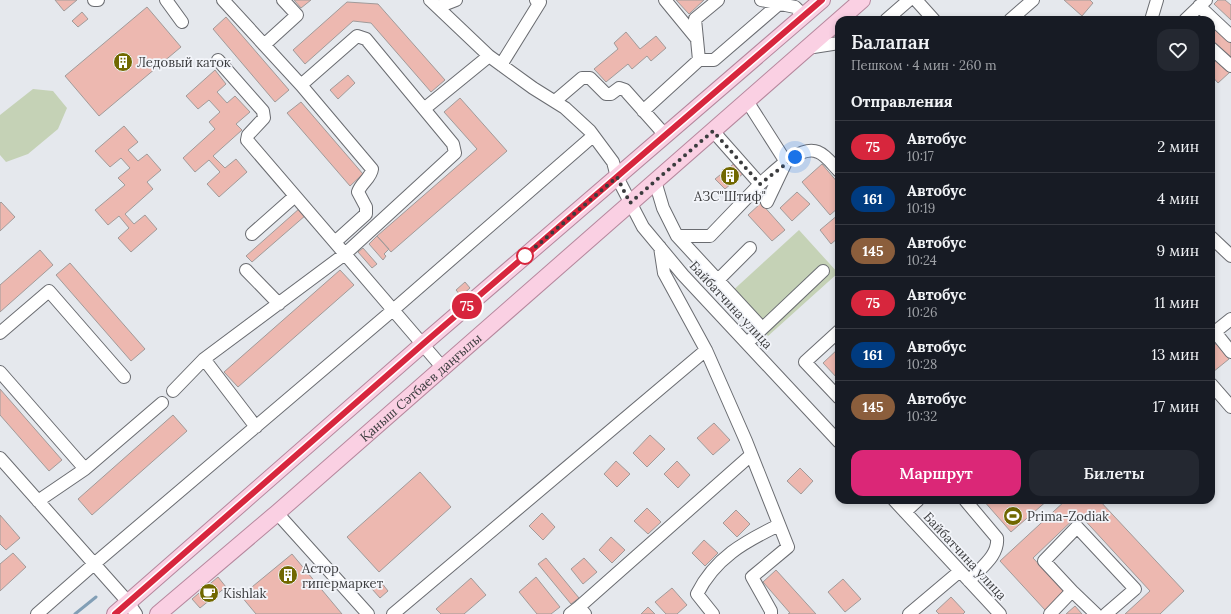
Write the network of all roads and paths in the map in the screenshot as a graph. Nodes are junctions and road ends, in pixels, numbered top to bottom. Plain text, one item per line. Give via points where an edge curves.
1 (94, 0) edge
2 (98, 0) edge
3 (166, 0) edge
4 (222, 0) edge
5 (283, 0) edge
6 (456, 0) edge
7 (536, 0) edge
8 (665, 0) edge
9 (718, 0) edge
10 (761, 0) edge
11 (822, 0) edge
12 (862, 0) edge
13 (909, 0) edge
14 (916, 0) edge
15 (1033, 0) edge
16 (1158, 0) edge
17 (1203, 3) edge
18 (434, 4) edge
19 (779, 4) junction
20 (799, 8) edge
21 (844, 16) edge
22 (891, 16) edge
23 (930, 16) edge
24 (1015, 16) edge
25 (1152, 16) edge
26 (1189, 16) edge
27 (1214, 16) edge
28 (1215, 17) edge
29 (182, 22) dead end
30 (835, 24) edge
31 (1231, 36) edge
32 (697, 40) junction
33 (835, 44) edge
34 (264, 45) junction
35 (807, 48) junction
36 (1215, 52) edge
37 (489, 56) junction
38 (218, 60) dead end
39 (699, 60) junction
40 (501, 65) junction
41 (1231, 66) edge
42 (301, 85) junction
43 (555, 101) junction
44 (747, 101) junction
45 (424, 110) junction
46 (643, 111) junction
47 (713, 131) junction
48 (666, 135) junction
49 (593, 136) junction
50 (786, 162) junction
51 (835, 167) edge
52 (617, 177) junction
53 (655, 182) junction
54 (760, 184) junction
55 (295, 196) junction
56 (767, 202) dead end
57 (630, 203) junction
58 (366, 214) junction
59 (376, 227) junction
60 (252, 234) dead end
61 (677, 236) junction
62 (1215, 241) edge
63 (335, 242) junction
64 (660, 247) junction
65 (750, 248) dead end
66 (345, 254) junction
67 (1231, 256) edge
68 (246, 270) dead end
69 (823, 271) dead end
70 (718, 280) junction
71 (279, 304) junction
72 (394, 310) junction
73 (1231, 319) edge
74 (762, 328) junction
75 (1215, 331) edge
76 (0, 333) edge
77 (835, 335) edge
78 (1215, 335) edge
79 (747, 343) junction
80 (423, 344) junction
81 (706, 350) junction
82 (1231, 352) edge
83 (204, 359) junction
84 (442, 367) junction
85 (0, 372) edge
86 (124, 377) dead end
87 (1215, 388) edge
88 (173, 391) dead end
89 (835, 394) edge
90 (162, 403) dead end
91 (1231, 406) edge
92 (256, 427) junction
93 (835, 438) edge
94 (751, 455) junction
95 (0, 458) edge
96 (85, 469) junction
97 (38, 501) junction
98 (898, 504) edge
99 (914, 504) edge
100 (968, 504) edge
101 (905, 512) junction
102 (277, 513) junction
103 (779, 525) junction
104 (94, 564) junction
105 (960, 571) junction
106 (969, 581) junction
107 (1072, 591) junction
108 (132, 608) edge
109 (578, 612) edge
110 (366, 613) edge
111 (38, 614) edge
112 (115, 614) edge
113 (158, 614) edge
114 (393, 614) edge
115 (713, 614) edge
116 (771, 614) edge
117 (909, 614) edge
118 (1000, 614) edge
119 (1050, 614) edge
120 (1096, 614) edge
121 (1106, 614) edge

1 - 2 street
3 - 29 street
4 - 34 street
5 - 34 street via 297,14
6 - 18 street
7 - 40 street via 540,2
8 - 32 street
9 - 32 street via 695,19
10 - 19 street
11 - 20 main road
12 - 21 main road, Қаныш Сәтбаев даңғылы
13 - 22 street
14 - 23 street
15 - 24 street
16 - 25 street
17 - 26 street
17 - 27 street
18 - 37 street, Байбатчина улица
19 - 20 street
19 - 39 street via 714,60
20 - 48 main road
28 - 31 street
30 - 35 main road, Қаныш Сәтбаев даңғылы
32 - 39 street
33 - 35 street
34 - 42 street
35 - 44 main road, Қаныш Сәтбаев даңғылы
36 - 41 street
37 - 40 street, Байбатчина улица
37 - 45 street
38 - 55 street via 263,111 264,118 248,135 247,140
39 - 46 street
40 - 43 street, Байбатчина улица
42 - 45 street via 357,36 366,39
42 - 58 street via 372,169 358,192 366,207
43 - 46 street via 582,78 590,78 606,94 611,94 619,88 625,90
43 - 49 street, Байбатчина улица
44 - 47 main road, Қаныш Сәтбаев даңғылы
44 - 50 street
45 - 59 street via 453,144 455,153
46 - 48 street
47 - 53 main road, Қаныш Сәтбаев даңғылы
47 - 54 street
48 - 52 main road
49 - 52 street, Байбатчина улица via 613,162
49 - 72 street
50 - 51 street via 811,150 820,152
50 - 54 street
50 - 56 street
52 - 57 street, Байбатчина улица
52 - 80 main road
53 - 57 main road, Қаныш Сәтбаев даңғылы
53 - 61 street via 663,208
54 - 61 street via 710,236
55 - 60 street
55 - 63 street
57 - 64 street, Байбатчина улица via 643,226
57 - 84 main road, Қаныш Сәтбаев даңғылы
58 - 59 street
58 - 63 street
59 - 66 street
61 - 70 street
62 - 67 street
63 - 66 street
64 - 79 street, Байбатчина улица
64 - 81 street via 664,273
65 - 70 street
66 - 71 street
66 - 72 street
68 - 71 street
69 - 74 street
70 - 74 street
71 - 83 street
72 - 80 street
72 - 92 street
73 - 75 street
74 - 79 street
76 - 86 street via 49,291
77 - 89 street via 805,362
78 - 82 street
79 - 93 street, Байбатчина улица
80 - 84 street
80 - 108 main road
81 - 94 street
81 - 114 street
83 - 88 street
83 - 92 street
84 - 102 main road, Қаныш Сәтбаев даңғылы
85 - 96 street
87 - 91 street
90 - 96 street
92 - 104 street
94 - 103 street
94 - 109 street
95 - 97 street
96 - 97 street
97 - 104 street
98 - 101 street, Байбатчина улица
99 - 101 street
100 - 106 street via 997,538 998,545 996,552
101 - 105 street, Байбатчина улица
102 - 110 street
102 - 113 main road, Қаныш Сәтбаев даңғылы
103 - 115 street via 752,538 728,555 706,577 697,594
103 - 116 street via 788,547 752,577
104 - 108 street
104 - 111 street
105 - 106 street, Байбатчина улица
105 - 117 street
106 - 118 street, Байбатчина улица
107 - 119 street
107 - 120 street
107 - 121 street via 1044,561 1077,526 1134,589
108 - 112 main road

